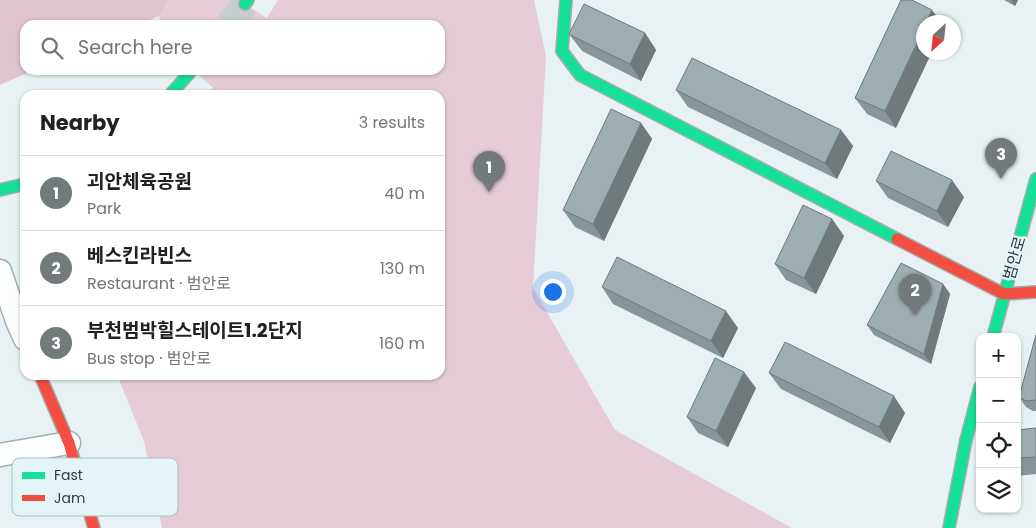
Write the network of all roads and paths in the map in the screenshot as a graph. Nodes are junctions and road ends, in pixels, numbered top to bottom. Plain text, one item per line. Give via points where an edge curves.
1 (566, 0) edge
2 (188, 75) edge
3 (174, 90) edge
4 (1036, 179) edge
5 (20, 185) edge
6 (0, 190) edge
7 (0, 271) edge
8 (1036, 292) edge
9 (1004, 294) junction
10 (17, 326) edge
11 (994, 333) edge
12 (42, 380) edge
13 (976, 402) edge
14 (69, 443) junction
15 (0, 455) edge
16 (73, 458) edge
17 (90, 516) edge
18 (94, 528) edge
19 (948, 528) edge

1 - 9 street via 562,51 580,75
2 - 3 street
4 - 9 street, 범안로
5 - 6 street
7 - 10 street
8 - 9 street
9 - 11 street, 범안로
12 - 14 street
13 - 19 street
14 - 15 street
14 - 16 street
17 - 18 street

